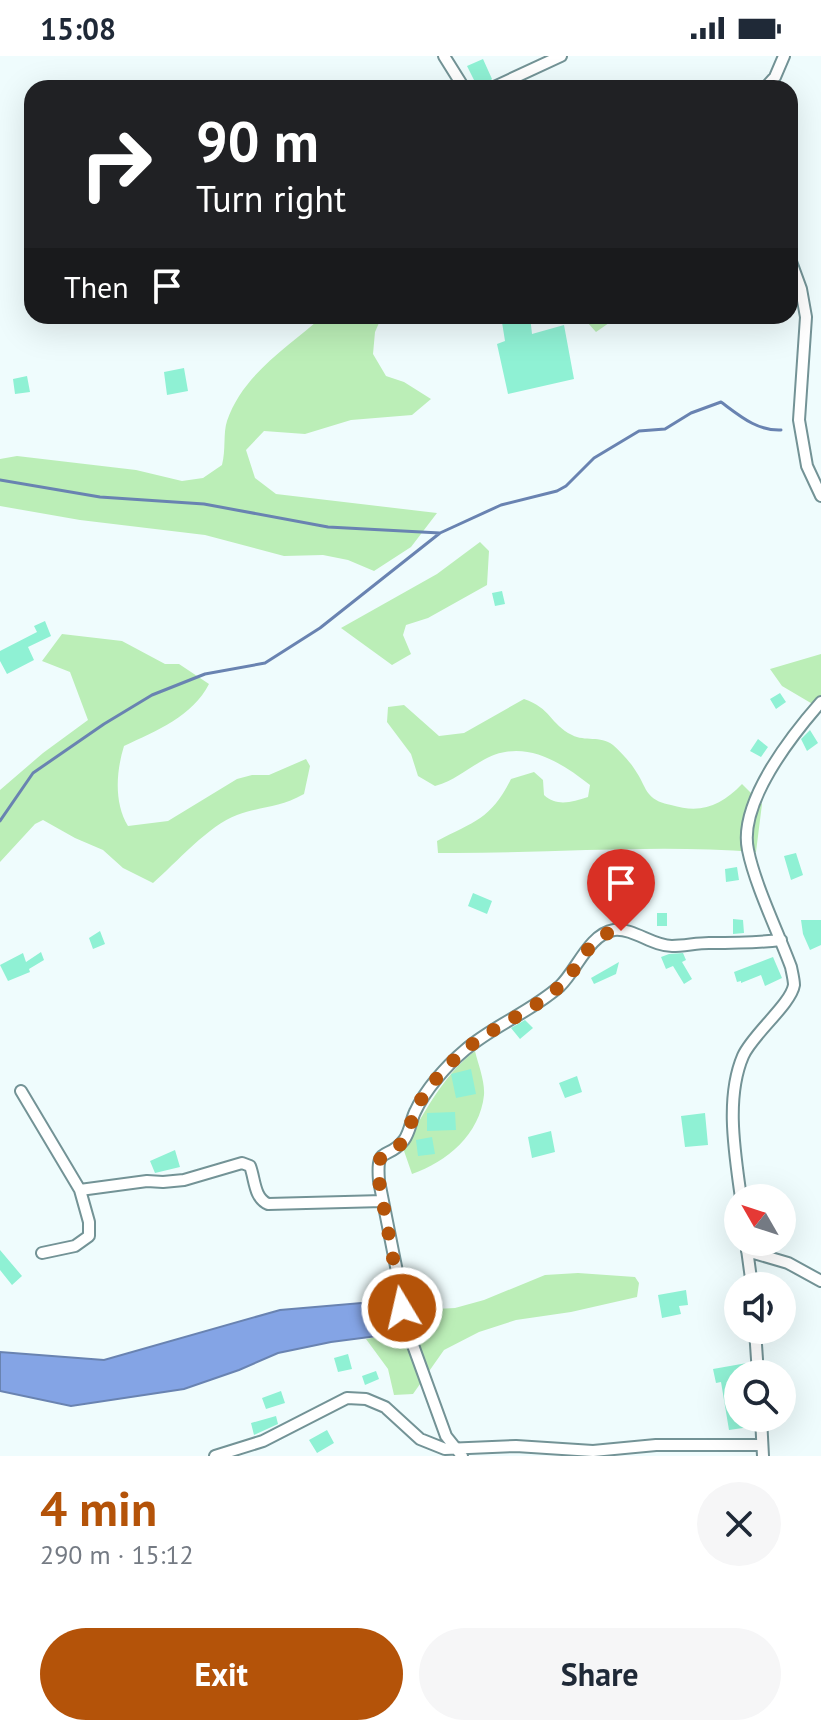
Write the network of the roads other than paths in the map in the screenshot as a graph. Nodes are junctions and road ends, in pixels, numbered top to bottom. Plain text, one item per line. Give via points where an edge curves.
1 (444, 56) edge
2 (561, 56) edge
3 (784, 56) edge
4 (459, 80) edge
5 (509, 80) edge
6 (772, 80) edge
7 (798, 281) edge
8 (821, 496) edge
9 (821, 702) edge
10 (781, 940) junction
11 (21, 1091) dead end
12 (740, 1184) edge
13 (80, 1190) junction
14 (383, 1201) junction
15 (42, 1253) dead end
16 (771, 1256) edge
17 (821, 1281) edge
18 (763, 1451) edge
19 (459, 1452) edge
20 (215, 1456) edge

1 - 4 street
2 - 5 street
3 - 6 street
7 - 8 street via 806,317 801,436
9 - 10 street via 776,761 748,823 747,848
10 - 12 street via 794,986 744,1055 734,1093
10 - 14 street via 672,946 621,931 596,939 562,984 464,1051 429,1089 405,1139 377,1162
11 - 13 street
13 - 14 street via 184,1180 242,1163 250,1166 257,1193 268,1204
13 - 15 street via 89,1236 75,1246
14 - 19 street via 410,1337 440,1422
16 - 17 street
18 - 19 street via 656,1445
19 - 20 street via 420,1439 385,1407 347,1398 263,1441

